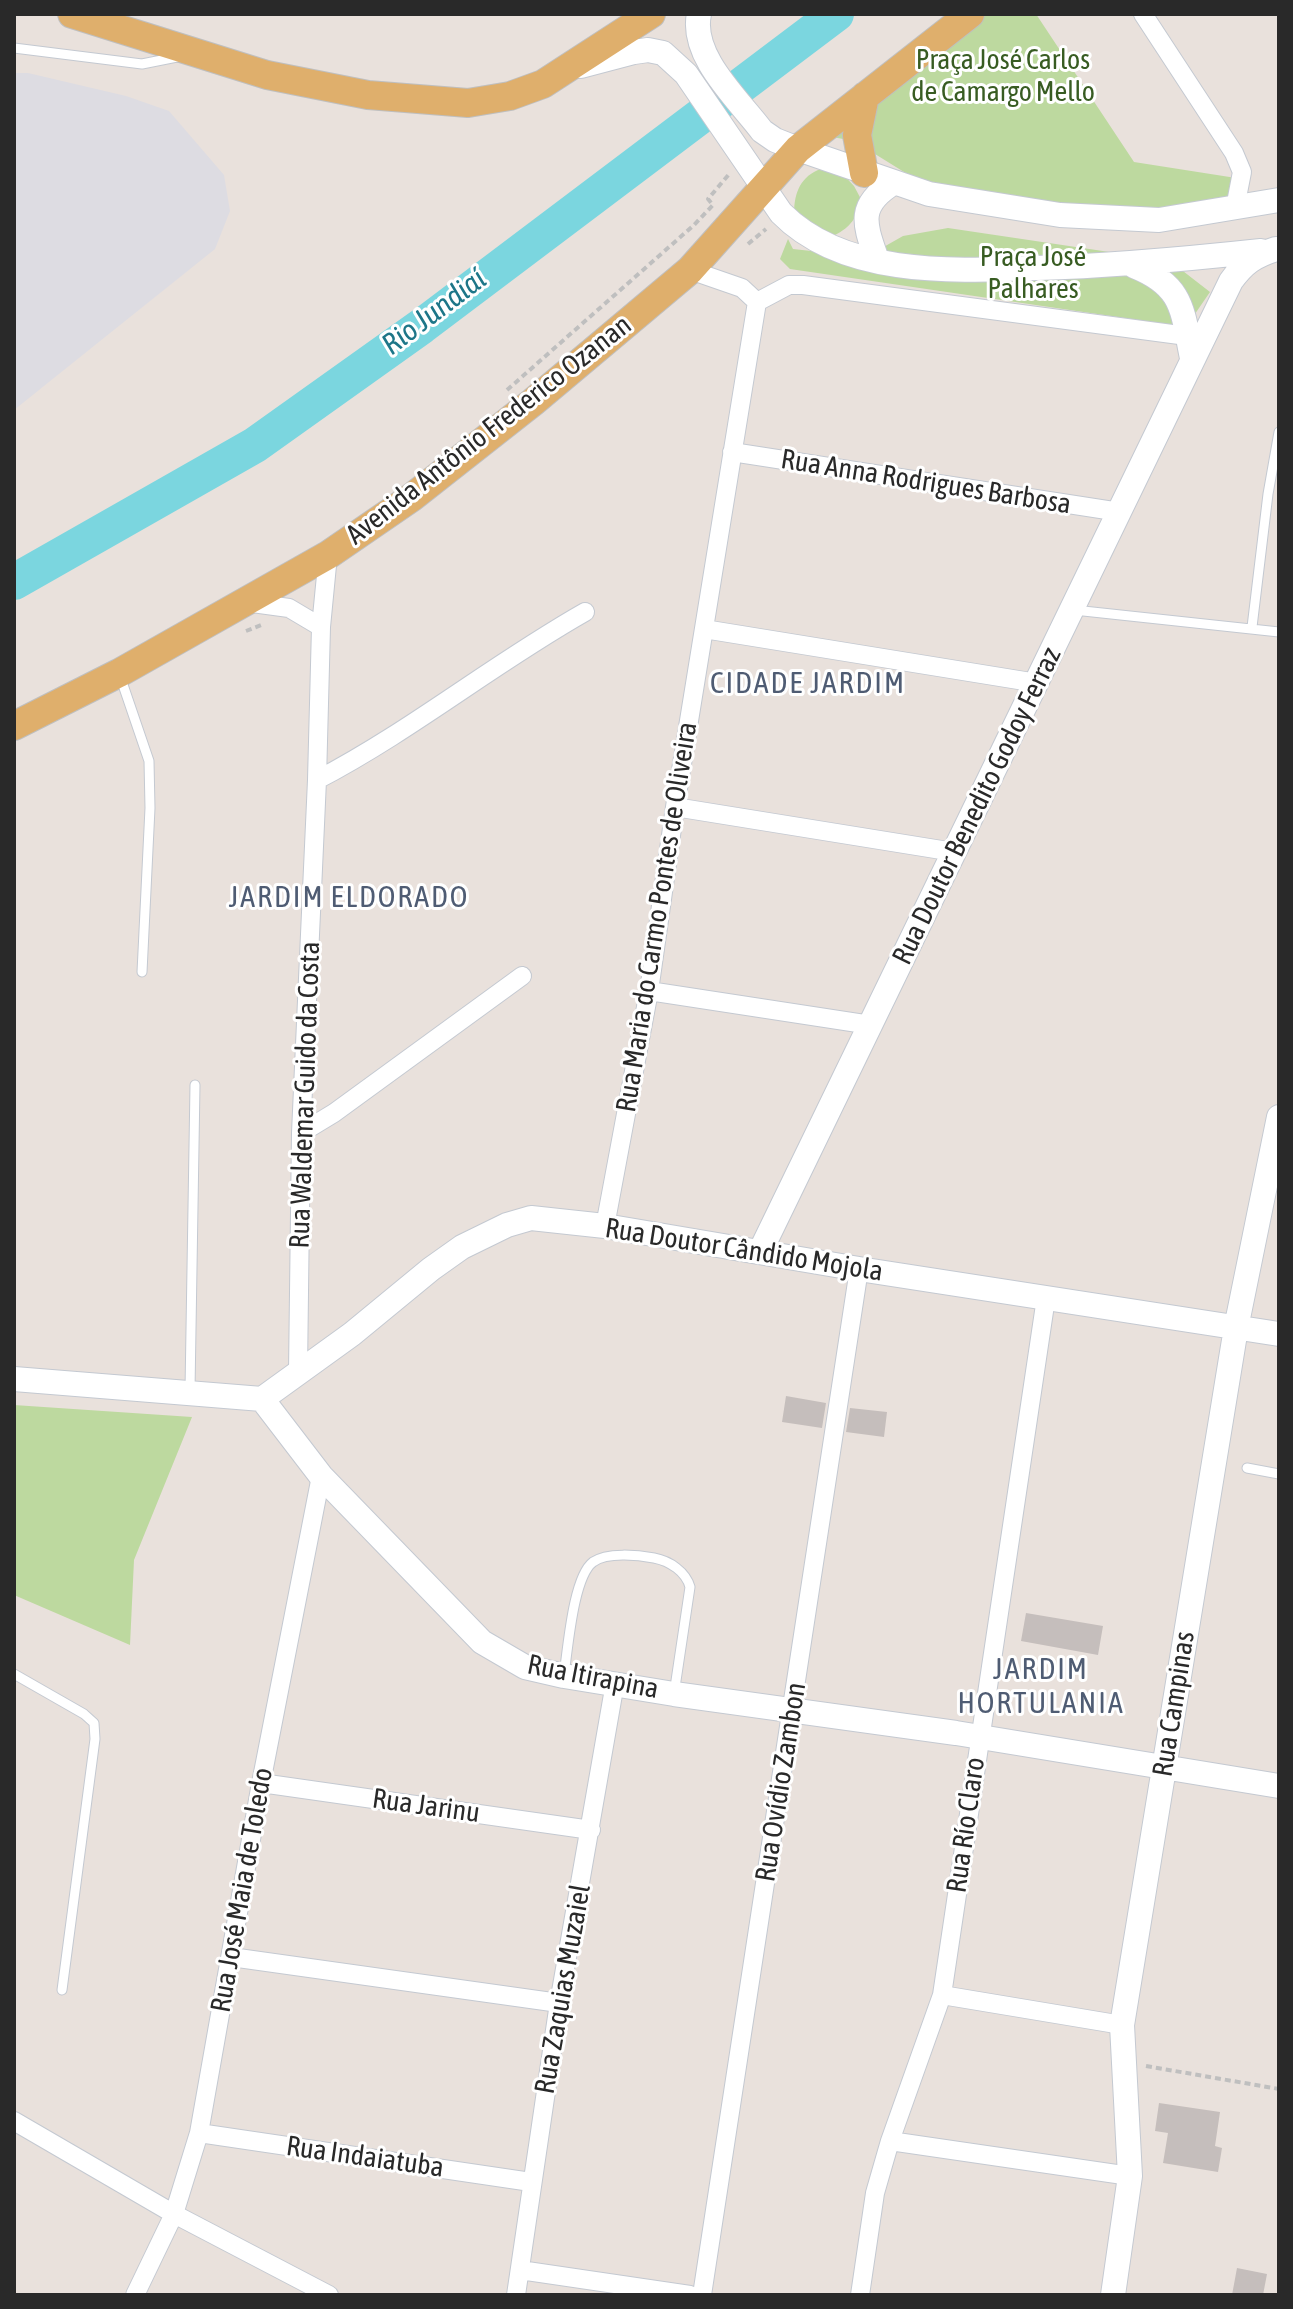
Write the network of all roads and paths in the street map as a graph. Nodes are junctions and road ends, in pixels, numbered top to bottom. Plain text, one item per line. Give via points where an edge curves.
1 (72, 14) edge
2 (651, 14) edge
3 (699, 14) edge
4 (970, 14) edge
5 (1143, 14) edge
6 (14, 48) edge
7 (194, 54) junction
8 (563, 72) junction
9 (865, 96) junction
10 (798, 149) junction
11 (741, 154) junction
12 (864, 173) junction
13 (893, 183) junction
14 (765, 186) junction
15 (1279, 200) edge
16 (1235, 208) junction
17 (1278, 250) edge
18 (877, 260) junction
19 (1131, 265) junction
20 (690, 270) junction
21 (757, 302) junction
22 (1190, 347) junction
23 (497, 399) dead end
24 (1279, 434) edge
25 (732, 452) junction
26 (1120, 512) junction
27 (328, 555) junction
28 (243, 601) junction
29 (1074, 610) junction
30 (585, 612) dead end
31 (321, 627) junction
32 (1252, 627) junction
33 (704, 629) junction
34 (1279, 632) edge
35 (119, 673) junction
36 (1037, 683) junction
37 (14, 726) edge
38 (317, 780) junction
39 (675, 807) junction
40 (954, 852) junction
41 (142, 972) dead end
42 (522, 976) dead end
43 (649, 991) junction
44 (871, 1025) junction
45 (195, 1085) dead end
46 (301, 1133) junction
47 (1278, 1133) edge
48 (605, 1226) junction
49 (760, 1252) junction
50 (859, 1269) junction
51 (1046, 1298) junction
52 (1236, 1328) junction
53 (1279, 1334) edge
54 (298, 1372) junction
55 (14, 1379) edge
56 (190, 1394) junction
57 (262, 1399) junction
58 (1247, 1468) dead end
59 (1279, 1474) edge
60 (321, 1476) junction
61 (14, 1674) edge
62 (564, 1676) junction
63 (615, 1683) junction
64 (674, 1694) junction
65 (792, 1708) junction
66 (979, 1736) junction
67 (1163, 1766) junction
68 (261, 1783) junction
69 (1279, 1786) edge
70 (591, 1830) junction
71 (231, 1957) junction
72 (62, 1990) dead end
73 (942, 1995) junction
74 (559, 2003) junction
75 (1122, 2025) junction
76 (1124, 2063) junction
77 (1279, 2089) edge
78 (14, 2121) edge
79 (199, 2133) junction
80 (890, 2141) junction
81 (1130, 2176) junction
82 (531, 2182) junction
83 (174, 2214) junction
84 (520, 2270) junction
85 (135, 2295) edge
86 (329, 2295) edge
87 (516, 2295) edge
88 (690, 2295) edge
89 (702, 2295) edge
90 (860, 2295) edge
91 (1113, 2295) edge

1 - 7 main road
2 - 8 main road
3 - 10 street via 697,37 705,57 762,131
4 - 9 main road
5 - 16 street via 1234,153 1242,172
6 - 7 lane via 142,64
7 - 8 main road via 368,95 468,103 510,96
8 - 11 street via 620,55 663,53 686,74
9 - 10 main road
9 - 12 main road via 857,135
10 - 12 street
10 - 14 main road, Avenida Antônio Frederico Ozanan
11 - 14 street
11 - 23 path via 708,199 713,205 694,225
12 - 13 street
13 - 16 street via 929,194 1060,215 1159,220
13 - 18 street via 870,203 865,215
14 - 18 street via 794,227 835,248
14 - 20 main road, Avenida Antônio Frederico Ozanan
15 - 16 street
17 - 19 street
17 - 22 street, Rua Doutor Benedito Godoy Ferraz via 1254,256 1242,266
18 - 19 street via 954,270
19 - 22 street via 1160,277 1174,293
20 - 21 street via 742,288
20 - 27 main road, Avenida Antônio Frederico Ozanan via 533,402
21 - 22 street via 789,285 803,285
21 - 25 street, Rua Maria do Carmo Pontes de Oliveira
22 - 26 street, Rua Doutor Benedito Godoy Ferraz
24 - 32 lane
25 - 26 street, Rua Anna Rodrigues Barbosa
25 - 33 street, Rua Maria do Carmo Pontes de Oliveira
26 - 29 street, Rua Doutor Benedito Godoy Ferraz
27 - 28 main road, Avenida Antônio Frederico Ozanan
27 - 31 street, Rua Waldemar Guido da Costa
28 - 31 street via 289,608
28 - 35 main road, Avenida Antônio Frederico Ozanan
29 - 32 lane
29 - 36 street, Rua Doutor Benedito Godoy Ferraz
30 - 38 street via 365,755
31 - 38 street, Rua Waldemar Guido da Costa
32 - 34 lane
33 - 36 street
33 - 39 street, Rua Maria do Carmo Pontes de Oliveira
35 - 37 main road, Avenida Antônio Frederico Ozanan
35 - 41 lane via 149,761
36 - 40 street, Rua Doutor Benedito Godoy Ferraz
38 - 46 street, Rua Waldemar Guido da Costa
39 - 40 street
39 - 43 street, Rua Maria do Carmo Pontes de Oliveira
40 - 44 street, Rua Doutor Benedito Godoy Ferraz
42 - 46 street
43 - 44 street
43 - 48 street, Rua Maria do Carmo Pontes de Oliveira
44 - 49 street, Rua Doutor Benedito Godoy Ferraz
45 - 56 lane
46 - 54 street, Rua Waldemar Guido da Costa
47 - 52 street, Rua Campinas
48 - 49 street, Rua Doutor Cândido Mojola
48 - 54 street, Rua Doutor Cândido Mojola via 531,1218 494,1231 431,1269
49 - 50 street, Rua Doutor Cândido Mojola
50 - 51 street, Rua Doutor Cândido Mojola
50 - 65 street, Rua Ovídio Zambon
51 - 52 street, Rua Doutor Cândido Mojola
51 - 66 street, Rua Río Claro
52 - 53 street, Rua Doutor Cândido Mojola
52 - 67 street, Rua Campinas
54 - 57 street, Rua Doutor Cândido Mojola
55 - 56 street
56 - 57 street
57 - 60 street, Rua Itirapina
58 - 59 lane
60 - 62 street, Rua Itirapina via 482,1642 525,1667
60 - 68 street, Rua José Maia de Toledo
61 - 72 lane via 94,1723
62 - 63 street, Rua Itirapina
62 - 64 lane via 578,1589 590,1564 603,1556 656,1558 675,1567 690,1587
63 - 64 street, Rua Itirapina
63 - 70 street, Rua Zaquias Muzaiel
64 - 65 street, Rua Itirapina
65 - 66 street, Rua Itirapina
65 - 89 street, Rua Ovídio Zambon
66 - 67 street, Rua Itirapina
66 - 73 street, Rua Río Claro
67 - 69 street, Rua Itirapina
67 - 75 street, Rua Campinas
68 - 70 street, Rua Jarinu
68 - 71 street, Rua José Maia de Toledo
70 - 74 street, Rua Zaquias Muzaiel
71 - 74 street
71 - 79 street, Rua José Maia de Toledo
73 - 75 street
73 - 80 street, Rua Río Claro
74 - 82 street, Rua Zaquias Muzaiel
75 - 76 street, Rua Campinas
76 - 77 path
76 - 81 street, Rua Campinas
78 - 83 street
79 - 82 street, Rua Indaiatuba
79 - 83 street, Rua José Maia de Toledo
80 - 81 street
80 - 90 street, Rua Río Claro via 875,2193
81 - 91 street, Rua Campinas
82 - 84 street, Rua Zaquias Muzaiel
83 - 85 street, Rua José Maia de Toledo
83 - 86 street
84 - 87 street, Rua Zaquias Muzaiel
84 - 88 street

